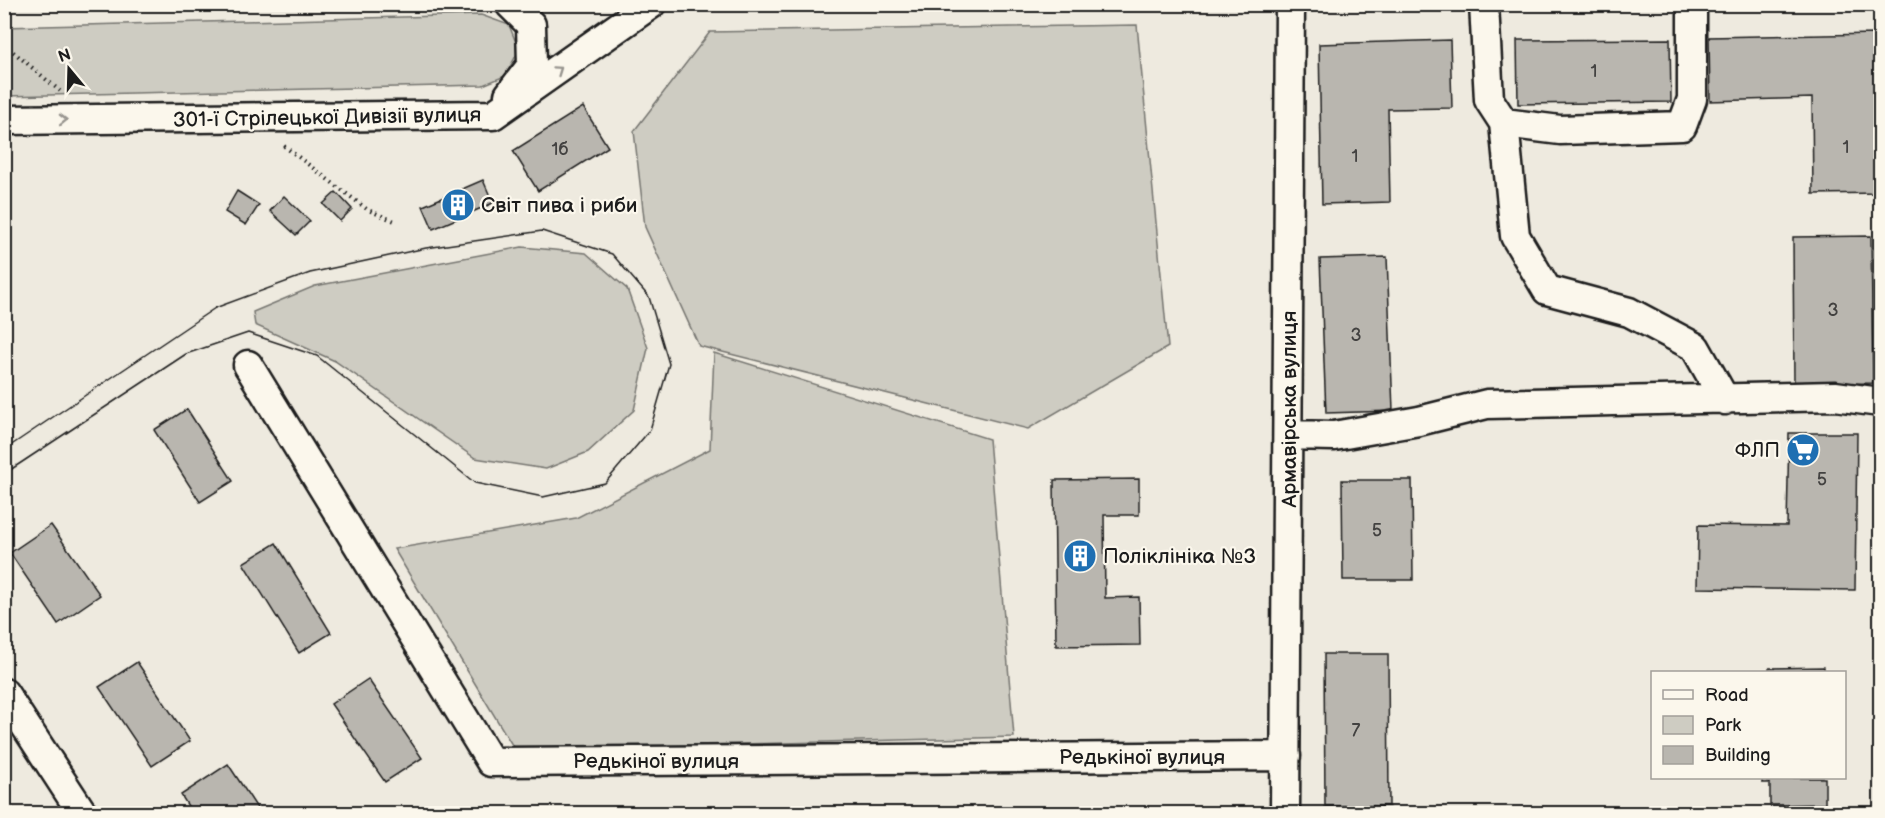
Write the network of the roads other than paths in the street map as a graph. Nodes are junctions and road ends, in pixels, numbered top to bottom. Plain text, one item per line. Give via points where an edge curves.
1 (510, 4) edge
2 (651, 4) edge
3 (1290, 4) edge
4 (1484, 4) edge
5 (1692, 4) edge
6 (493, 115) junction
7 (4, 120) edge
8 (1504, 123) junction
9 (248, 365) dead end
10 (1725, 400) junction
11 (1881, 402) edge
12 (1289, 435) junction
13 (4, 693) edge
14 (1286, 756) junction
15 (83, 813) edge
16 (1285, 813) edge

1 - 6 street via 531,25 532,65
6 -> 2 street, 301-ї Стрілецької Дивізії вулиця
3 - 12 street, Армавірська вулиця
4 - 8 street via 1489,100
5 - 8 street via 1692,99 1682,126 1560,130
7 -> 6 street, 301-ї Стрілецької Дивізії вулиця
8 - 10 street via 1515,236 1547,290 1629,312 1695,347
9 - 14 street, Редькіної вулиця via 491,762
10 - 11 street via 1834,396
10 - 12 street via 1487,404 1334,436
12 - 14 street, Армавірська вулиця
13 - 15 street
14 - 16 street, Армавірська вулиця

